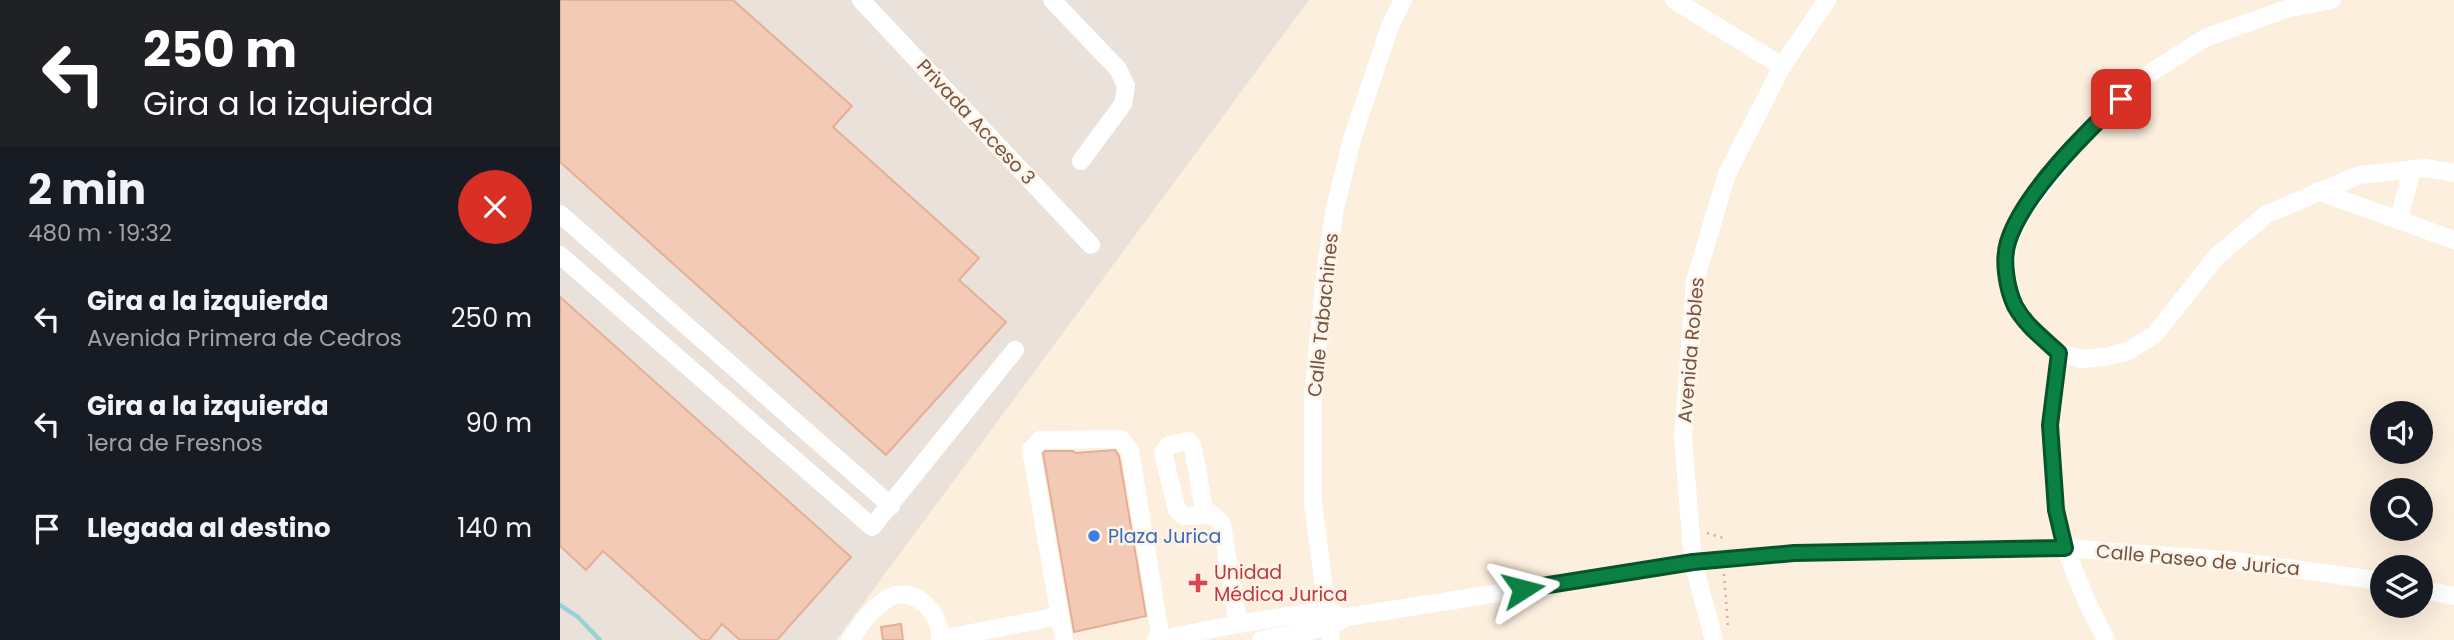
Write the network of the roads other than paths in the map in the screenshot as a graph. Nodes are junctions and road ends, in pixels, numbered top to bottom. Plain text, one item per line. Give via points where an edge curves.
1 (861, 0) edge
2 (1052, 0) edge
3 (1403, 0) edge
4 (1674, 0) edge
5 (1827, 0) edge
6 (2332, 0) edge
7 (1782, 66) junction
8 (1081, 161) dead end
9 (2412, 169) junction
10 (2454, 173) edge
11 (2318, 191) junction
12 (560, 214) edge
13 (2399, 219) junction
14 (2454, 240) edge
15 (1091, 245) dead end
16 (560, 255) edge
17 (1015, 350) dead end
18 (2059, 353) junction
19 (891, 506) junction
20 (1205, 515) dead end
21 (2065, 548) junction
22 (1693, 562) junction
23 (2370, 579) edge
24 (2433, 592) edge
25 (2454, 596) edge
26 (1060, 616) junction
27 (1238, 624) junction
28 (1328, 626) edge
29 (940, 639) edge
30 (850, 640) edge
31 (1064, 640) edge
32 (1159, 640) edge
33 (1261, 640) edge
34 (1714, 640) edge
35 (2106, 640) edge

1 - 15 street, Privada Acceso 3
2 - 8 street via 1118,69 1126,86 1123,104
3 - 28 street, Calle Tabachines via 1352,139 1325,276 1313,396 1313,504
4 - 7 street
5 - 7 street, Avenida Robles
6 - 18 street via 2286,9 2205,38 2140,80 2051,173 2024,209 2008,243 2006,274 2015,304 2029,327
7 - 22 street, Avenida Robles via 1727,174 1695,281 1683,439
9 - 10 street
9 - 11 street via 2358,175
9 - 13 street
11 - 13 street
11 - 18 street via 2267,214 2217,256 2155,334 2128,351 2081,359
12 - 19 street
13 - 14 street
16 - 19 street via 871,526
17 - 19 street
18 - 21 street via 2050,425 2056,510
20 - 27 street via 1213,515 1222,524
21 - 22 street, Calle Paseo de Jurica via 1794,553
21 - 23 street, Calle Paseo de Jurica via 2235,561
21 - 35 street
22 - 28 street, Calle Paseo de Jurica via 1346,617
22 - 34 street, Avenida Robles
24 - 25 street
26 - 29 street
26 - 31 street
26 - 32 street via 1031,450 1040,440 1121,439 1130,451
27 - 28 street, Calle Paseo de Jurica
27 - 32 street, Calle Paseo de Jurica
28 - 33 street, Calle Paseo de Jurica
29 - 30 street via 938,622 926,604 901,593 879,606

